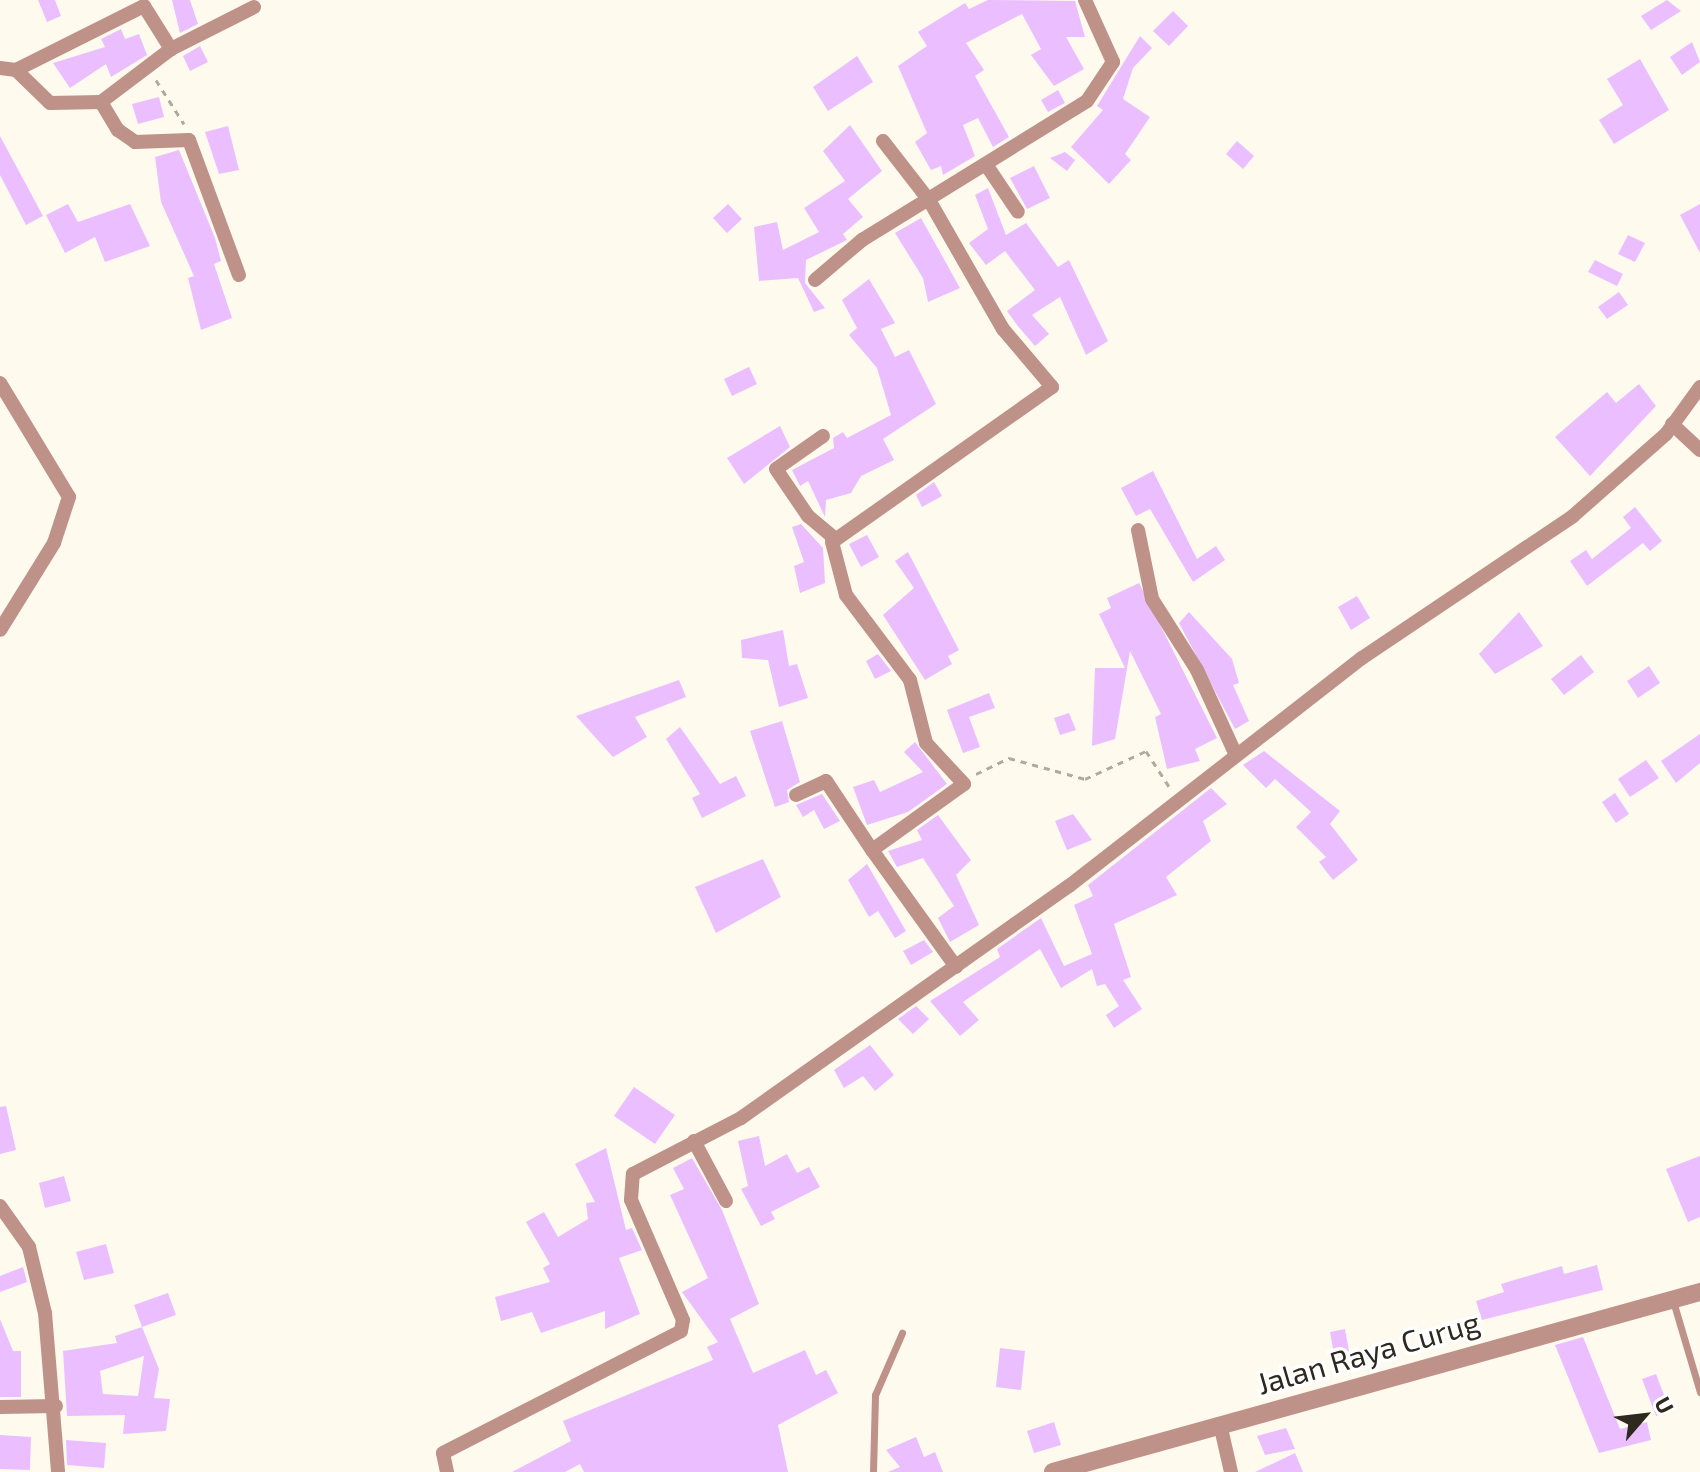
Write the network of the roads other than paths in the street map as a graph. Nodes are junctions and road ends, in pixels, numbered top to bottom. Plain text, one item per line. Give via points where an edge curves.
1 (1085, 0) edge
2 (254, 7) dead end
3 (171, 49) junction
4 (0, 68) edge
5 (16, 70) junction
6 (101, 102) junction
7 (883, 141) dead end
8 (987, 166) junction
9 (929, 200) junction
10 (1018, 212) dead end
11 (239, 275) dead end
12 (815, 280) dead end
13 (0, 383) edge
14 (1700, 387) edge
15 (1672, 424) junction
16 (823, 436) dead end
17 (1700, 450) edge
18 (1138, 530) dead end
19 (834, 538) junction
20 (0, 630) edge
21 (1236, 755) junction
22 (796, 795) dead end
23 (872, 850) junction
24 (956, 967) junction
25 (694, 1141) junction
26 (726, 1201) dead end
27 (0, 1206) edge
28 (1700, 1292) edge
29 (1673, 1301) junction
30 (902, 1333) dead end
31 (1700, 1392) edge
32 (56, 1406) junction
33 (0, 1407) edge
34 (1220, 1424) junction
35 (58, 1472) edge
36 (447, 1472) edge
37 (873, 1472) edge
38 (1053, 1472) edge
39 (1231, 1472) edge

1 - 8 street via 1109,44 1110,71 1074,113
2 - 3 street
3 - 5 street via 144,6
3 - 6 street
4 - 5 street
5 - 6 street via 50,103
6 - 11 street via 118,130 135,142 189,140
7 - 9 street
8 - 9 street
8 - 10 street
9 - 12 street via 862,240
9 - 19 street via 991,311 1052,387
13 - 20 street via 69,497 54,543
14 - 15 street
15 - 17 street
15 - 21 street via 1573,516 1362,658
16 - 19 street via 776,469 808,516
18 - 21 street via 1152,599 1202,679
19 - 23 street via 831,558 846,595 910,680 932,753 964,784
21 - 24 street
22 - 23 street via 826,781
23 - 24 street
24 - 25 street via 741,1118
25 - 26 street
25 - 36 street via 641,1168 628,1185 683,1320 681,1331 443,1453
27 - 32 street via 29,1247
28 - 29 street, Jalan Raya Curug
29 - 31 lane
29 - 34 street, Jalan Raya Curug
30 - 37 lane via 875,1395
32 - 33 street
32 - 35 street
34 - 38 street, Jalan Raya Curug
34 - 39 street

